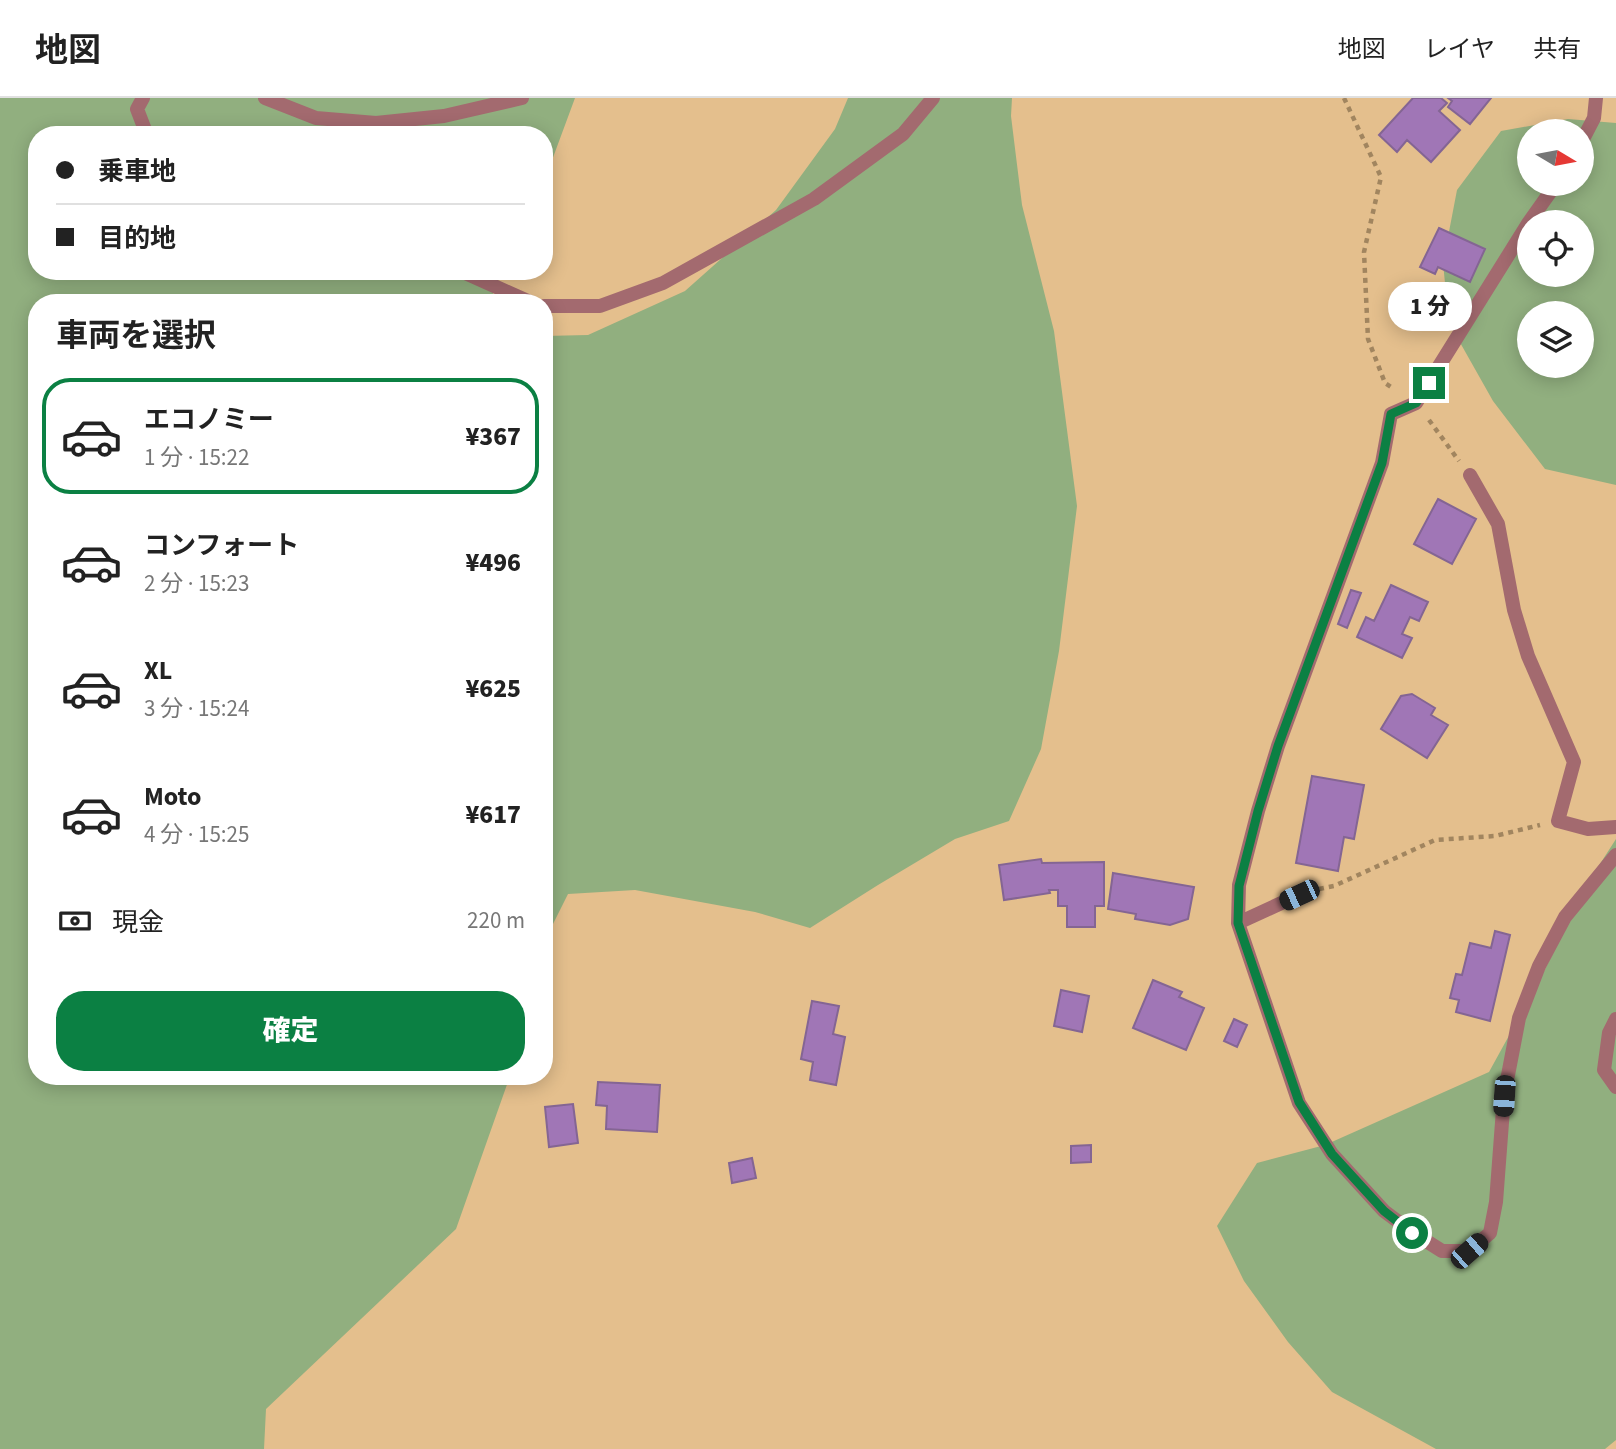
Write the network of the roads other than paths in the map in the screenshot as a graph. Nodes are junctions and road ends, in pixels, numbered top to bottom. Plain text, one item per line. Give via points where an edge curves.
1 (143, 98) edge
2 (265, 98) edge
3 (522, 98) edge
4 (933, 98) edge
5 (1597, 98) edge
6 (1593, 119) edge
7 (143, 126) edge
8 (1548, 196) edge
9 (481, 280) edge
10 (512, 294) edge
11 (553, 306) edge
12 (1470, 475) road end
13 (1616, 827) edge
14 (1616, 855) edge
15 (1299, 895) road end
16 (1238, 923) junction
17 (1616, 1019) edge
18 (1616, 1087) edge

1 - 7 street via 137,109
2 - 3 street via 316,118 376,123 444,116
4 - 11 street via 903,134 814,199 663,283 600,306
5 - 6 street
8 - 16 street via 1416,403 1391,414 1382,463 1258,811 1239,886
9 - 10 street
12 - 13 street via 1498,524 1528,656 1574,762 1558,821 1588,829
14 - 16 street via 1565,917 1519,1018 1504,1096 1490,1233 1469,1251 1442,1251 1412,1233 1384,1211 1332,1154 1299,1102
15 - 16 street
17 - 18 street via 1609,1033 1604,1070

